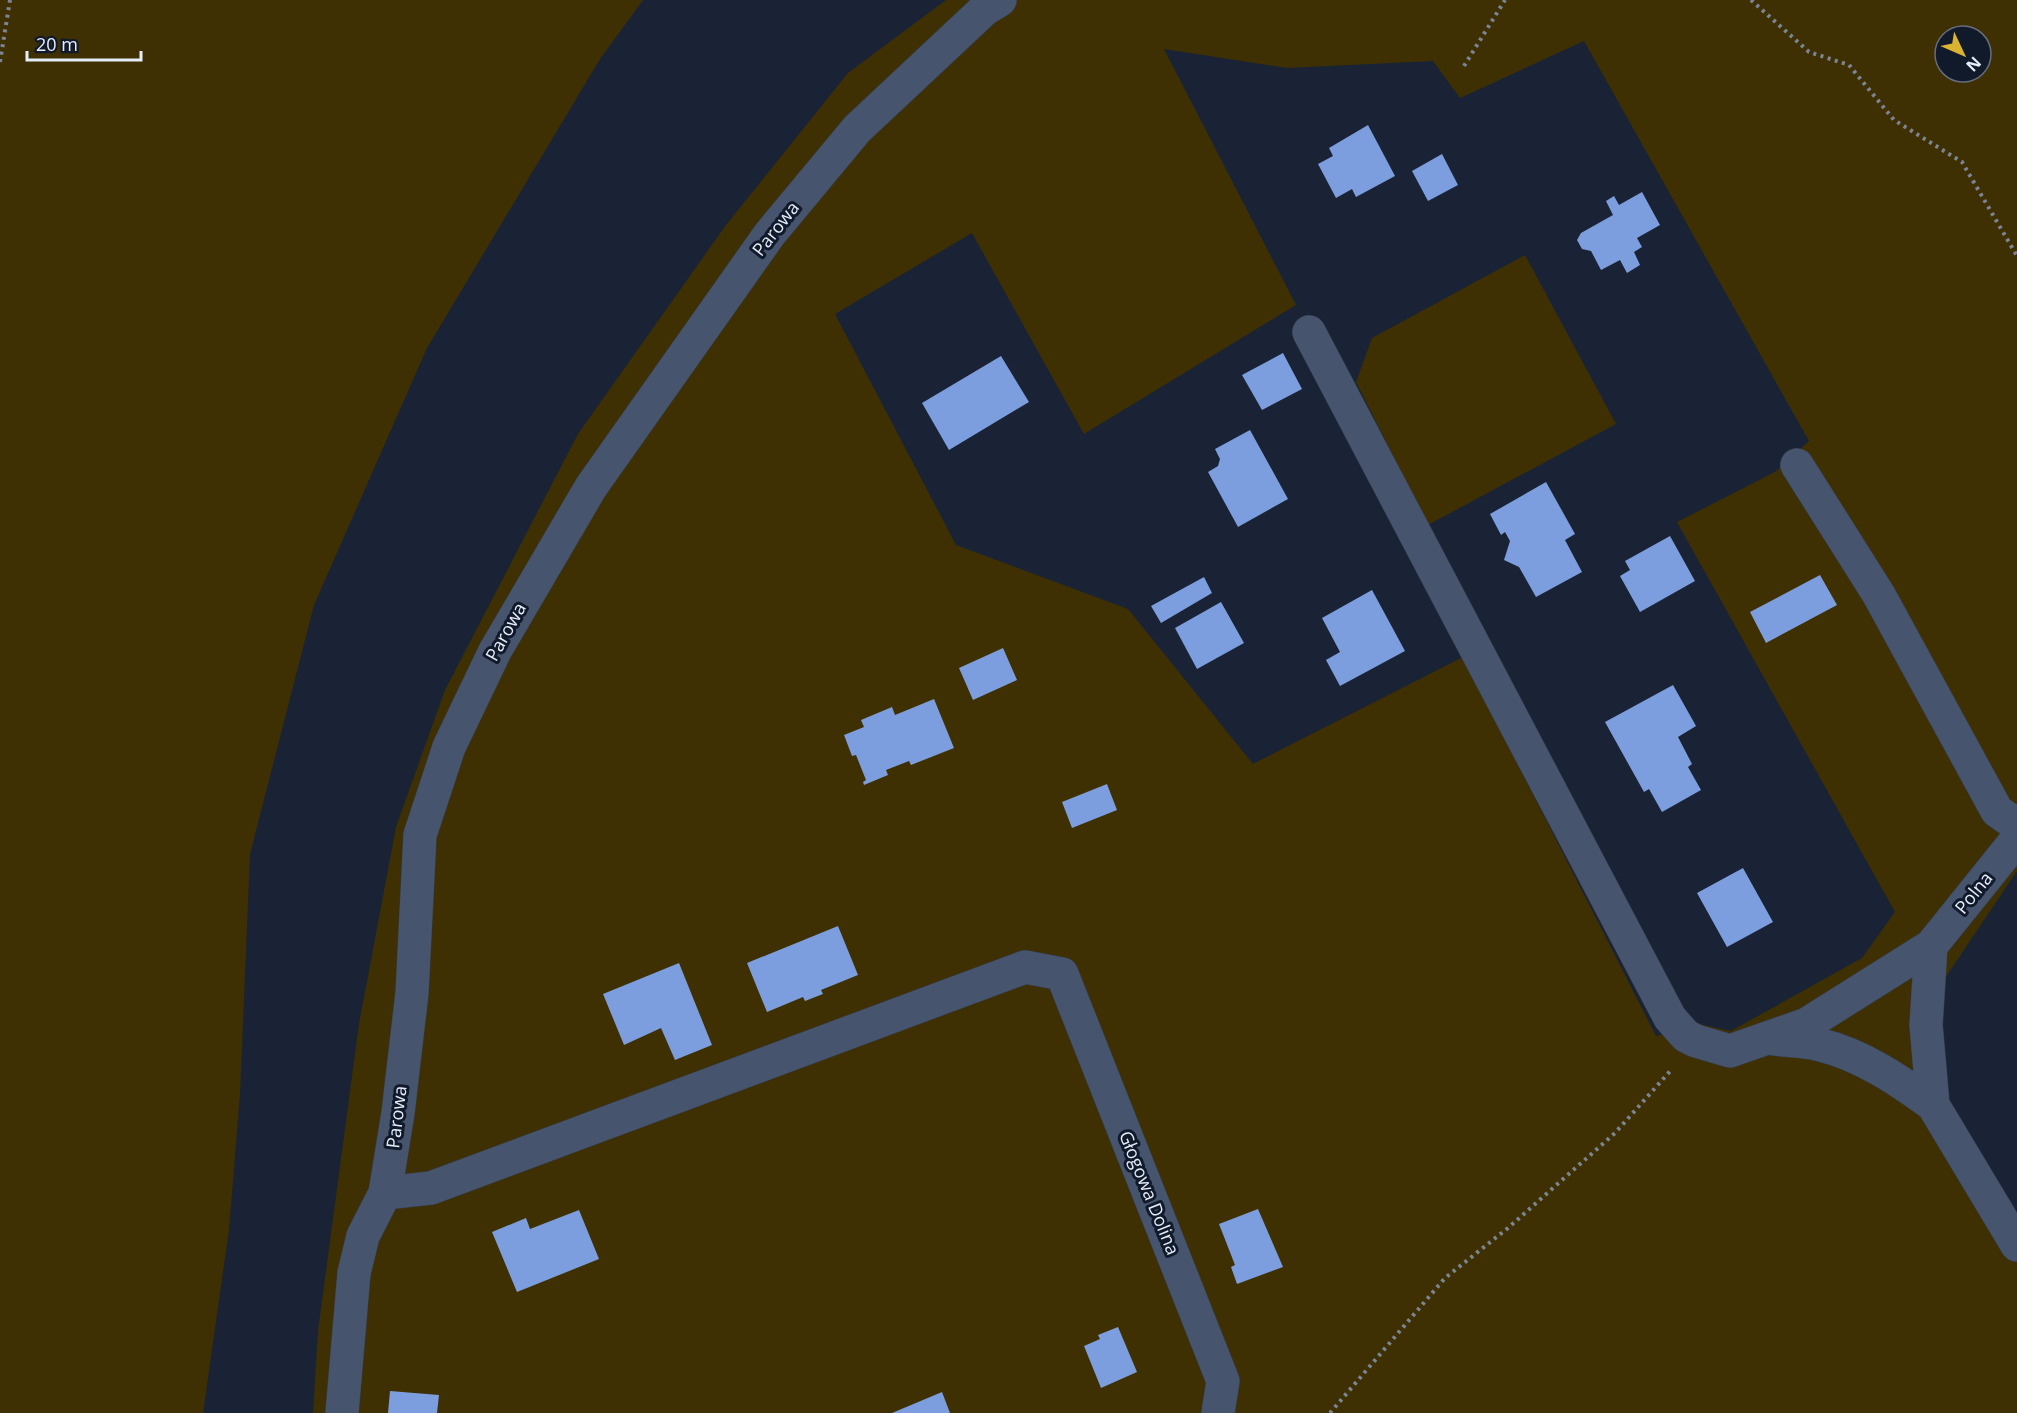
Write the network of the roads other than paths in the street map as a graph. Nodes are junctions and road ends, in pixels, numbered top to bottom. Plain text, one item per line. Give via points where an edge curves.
1 (1000, 0) edge
2 (1309, 332) dead end
3 (1797, 465) dead end
4 (2017, 825) edge
5 (2017, 839) edge
6 (1931, 946) junction
7 (1766, 1038) junction
8 (1933, 1105) junction
9 (385, 1193) junction
10 (2017, 1245) edge
11 (342, 1413) edge
12 (1218, 1413) edge

1 - 9 street, Parowa via 985,9 857,129 769,235 591,487 495,651 449,747 420,835 412,993
2 - 7 street, Polna via 1670,1018 1686,1036 1730,1051
3 - 4 street via 1879,595 1996,811
5 - 6 street, Polna
6 - 7 street, Polna via 1808,1024
6 - 8 street via 1926,1025
7 - 8 street via 1821,1045 1860,1060 1902,1082
8 - 10 street
9 - 11 street, Parowa via 363,1236 354,1273
9 - 12 street, Głogowa Dolina via 431,1188 1025,967 1062,974 1223,1381

